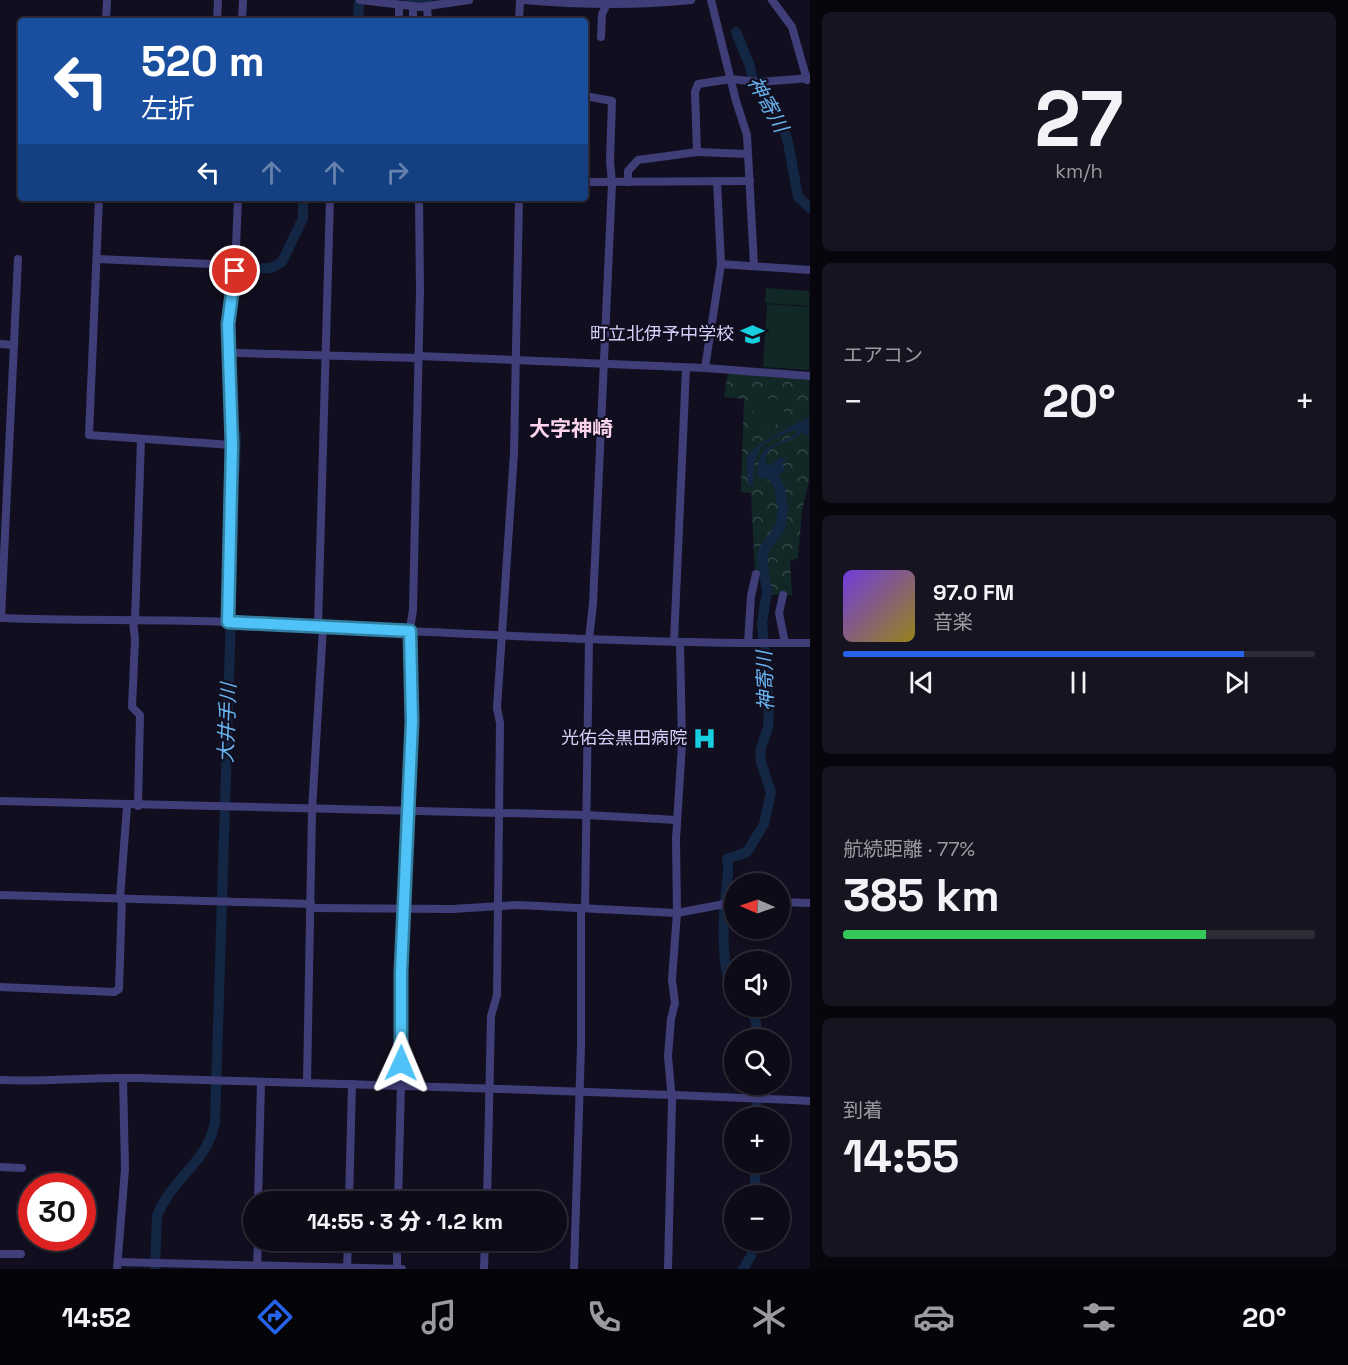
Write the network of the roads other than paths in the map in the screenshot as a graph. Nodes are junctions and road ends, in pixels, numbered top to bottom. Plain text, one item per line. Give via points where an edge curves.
1 (107, 0) edge
2 (218, 0) edge
3 (243, 0) edge
4 (360, 0) edge
5 (469, 0) edge
6 (521, 0) edge
7 (691, 0) edge
8 (711, 0) edge
9 (772, 0) edge
10 (637, 2) edge
11 (407, 4) edge
12 (424, 4) edge
13 (607, 4) junction
14 (106, 18) edge
15 (217, 18) edge
16 (242, 18) edge
17 (400, 18) edge
18 (519, 18) edge
19 (601, 37) dead end
20 (731, 79) junction
21 (808, 80) edge
22 (588, 97) edge
23 (697, 152) junction
24 (748, 154) junction
25 (717, 181) junction
26 (750, 181) junction
27 (588, 182) edge
28 (628, 182) junction
29 (612, 183) junction
30 (99, 201) edge
31 (238, 201) edge
32 (330, 201) edge
33 (419, 201) edge
34 (519, 201) edge
35 (18, 259) dead end
36 (97, 259) junction
37 (721, 264) junction
38 (234, 265) junction
39 (754, 266) junction
40 (810, 270) edge
41 (0, 344) edge
42 (14, 345) junction
43 (238, 353) dead end
44 (326, 356) junction
45 (418, 357) junction
46 (515, 359) junction
47 (604, 364) junction
48 (705, 368) junction
49 (686, 369) junction
50 (810, 376) edge
51 (141, 439) junction
52 (232, 445) junction
53 (756, 574) dead end
54 (783, 595) dead end
55 (1, 618) edge
56 (134, 621) junction
57 (228, 622) junction
58 (320, 626) junction
59 (410, 631) junction
60 (502, 634) junction
61 (589, 639) junction
62 (677, 642) junction
63 (748, 643) junction
64 (785, 643) junction
65 (810, 643) edge
66 (0, 801) edge
67 (127, 806) junction
68 (138, 806) junction
69 (312, 810) junction
70 (408, 811) junction
71 (499, 813) junction
72 (587, 815) junction
73 (677, 820) junction
74 (0, 895) edge
75 (121, 898) junction
76 (790, 902) edge
77 (810, 903) edge
78 (724, 904) edge
79 (498, 905) junction
80 (311, 906) junction
81 (405, 908) junction
82 (583, 908) junction
83 (677, 913) junction
84 (0, 987) edge
85 (123, 1078) junction
86 (0, 1080) edge
87 (261, 1082) junction
88 (307, 1083) junction
89 (352, 1084) junction
90 (401, 1085) junction
91 (489, 1087) junction
92 (580, 1091) junction
93 (671, 1094) junction
94 (810, 1101) edge
95 (0, 1167) edge
96 (22, 1168) dead end
97 (258, 1191) edge
98 (349, 1191) edge
99 (398, 1191) edge
100 (487, 1191) edge
101 (258, 1251) edge
102 (348, 1251) edge
103 (398, 1251) edge
104 (485, 1251) edge
105 (0, 1254) edge
106 (21, 1254) dead end
107 (118, 1265) edge
108 (211, 1266) edge
109 (257, 1267) edge
110 (347, 1268) edge
111 (397, 1269) edge
112 (402, 1269) edge
113 (484, 1269) edge
114 (574, 1269) edge
115 (668, 1269) edge

1 - 14 street
2 - 15 street
3 - 16 street
4 - 11 street
5 - 12 street
6 - 13 street
6 - 18 street
7 - 10 street
8 - 20 street
9 - 21 street via 792,27
10 - 13 street
11 - 12 street
11 - 17 street
13 - 19 street via 602,14
20 - 21 street
20 - 23 street via 696,87
20 - 24 street via 747,135
22 - 29 street via 612,101
23 - 24 street
23 - 28 street via 638,160 628,171
24 - 26 street
25 - 26 street
25 - 28 street
25 - 37 street
26 - 39 street
27 - 29 street
28 - 29 street
29 - 47 street
30 - 36 street
31 - 38 street
32 - 44 street
33 - 45 street
34 - 46 street
35 - 42 street
36 - 38 street
36 - 51 street via 89,435
37 - 39 street
37 - 48 street
38 - 52 street via 228,333
39 - 40 street
41 - 42 street
42 - 55 street
43 - 44 street
44 - 45 street
44 - 58 street
45 - 46 street
45 - 59 street
46 - 47 street
46 - 60 street via 514,453
47 - 49 street
47 - 61 street
48 - 49 street
48 - 50 street
49 - 62 street
51 - 52 street
51 - 56 street
52 - 57 street
53 - 63 street
54 - 64 street via 779,613
55 - 56 street
56 - 57 street
56 - 68 street via 132,707 140,715
57 - 58 street
58 - 59 street
58 - 69 street
59 - 60 street
59 - 70 street via 412,722
60 - 61 street
60 - 71 street via 497,708
61 - 62 street
61 - 72 street
62 - 63 street
62 - 73 street via 682,744
63 - 64 street
64 - 65 street
66 - 67 street
67 - 68 street
67 - 75 street
68 - 69 street
69 - 70 street
69 - 80 street
70 - 71 street
70 - 81 street
71 - 72 street
71 - 79 street
72 - 73 street
72 - 82 street
73 - 83 street
74 - 75 street
75 - 80 street
75 - 84 street via 119,989 114,992
76 - 77 street
78 - 83 street
79 - 81 street
79 - 82 street
79 - 91 street via 497,995 491,1016
80 - 81 street
80 - 88 street
81 - 90 street
82 - 83 street
82 - 92 street
83 - 93 street via 672,980 675,1003 668,1056
85 - 86 street
85 - 87 street
85 - 107 street via 125,1170
87 - 88 street
87 - 97 street
88 - 89 street
89 - 90 street
89 - 98 street
90 - 91 street
90 - 99 street
91 - 92 street
91 - 100 street
92 - 93 street
92 - 114 street
93 - 94 street
93 - 115 street
95 - 96 street
101 - 109 street
102 - 110 street
103 - 111 street
104 - 113 street
105 - 106 street
107 - 108 street via 155,1262
108 - 109 street
109 - 110 street
110 - 111 street
111 - 112 street

